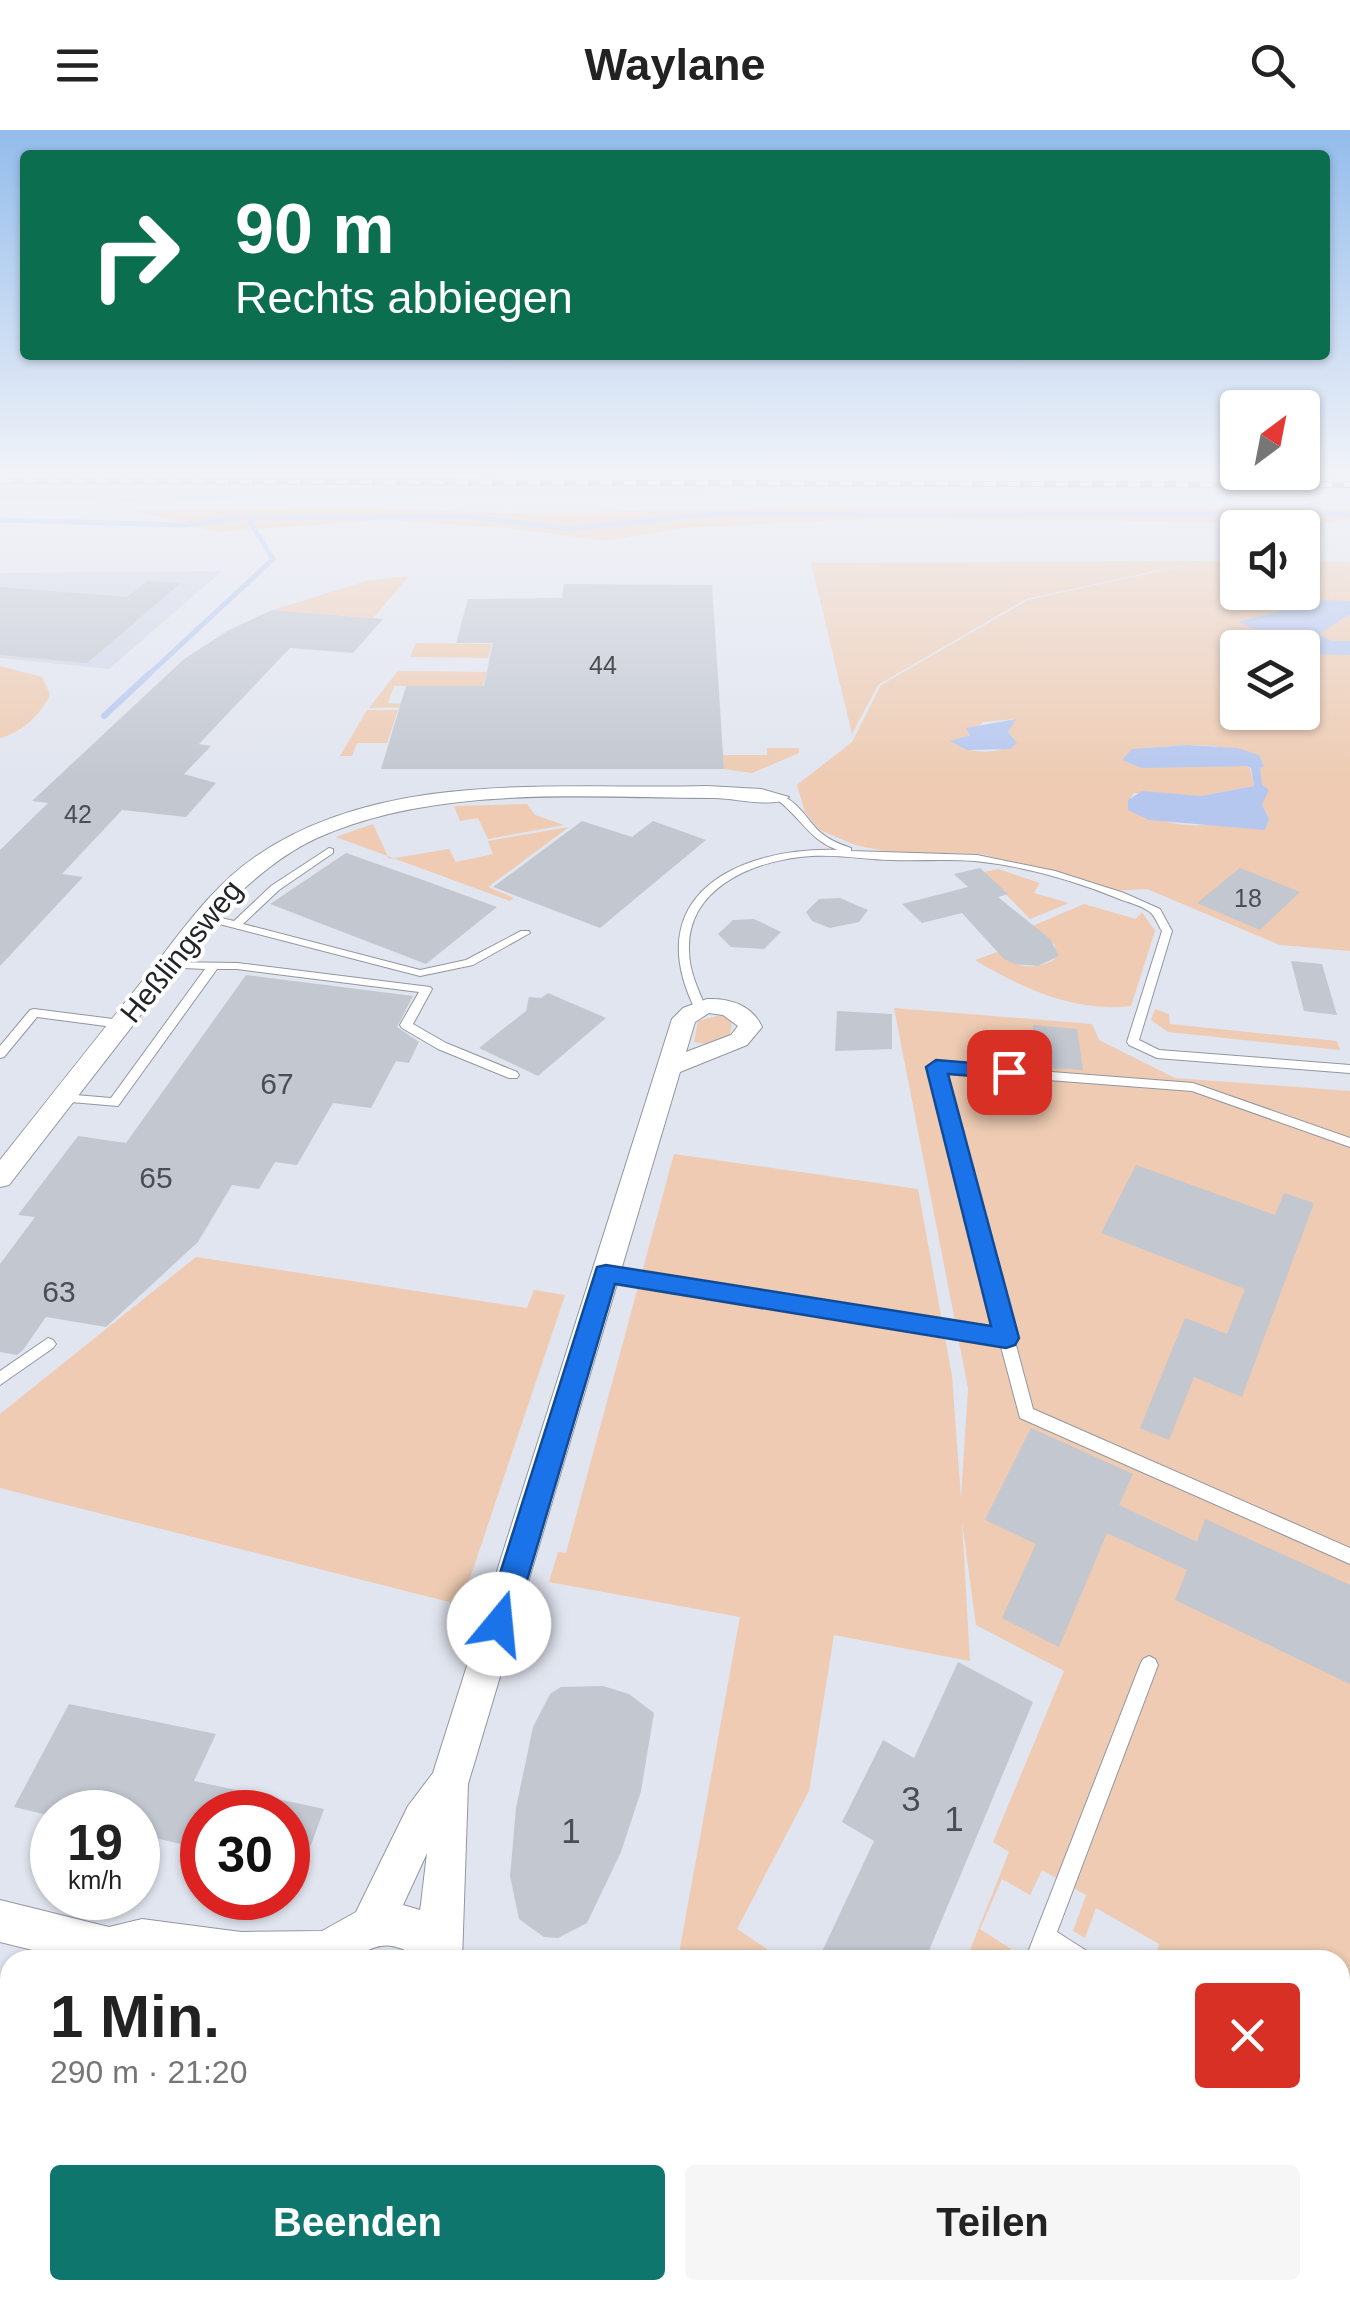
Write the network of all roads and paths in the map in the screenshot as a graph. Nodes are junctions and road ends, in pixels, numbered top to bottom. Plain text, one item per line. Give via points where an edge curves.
1 (778, 798) joint
2 (330, 851) dead end
3 (868, 855) junction
4 (204, 918) junction
5 (236, 925) junction
6 (525, 933) dead end
7 (168, 964) junction
8 (210, 969) junction
9 (700, 1008) junction
10 (121, 1024) junction
11 (0, 1054) edge
12 (673, 1066) junction
13 (1350, 1069) edge
14 (513, 1075) dead end
15 (63, 1098) junction
16 (1350, 1143) edge
17 (0, 1178) edge
18 (606, 1274) junction
19 (1006, 1338) junction
20 (48, 1344) dead end
21 (0, 1379) edge
22 (1350, 1556) edge
23 (1149, 1664) dead end
24 (449, 1784) junction
25 (0, 1921) edge
26 (372, 1926) junction
27 (1045, 1937) junction
28 (102, 1950) edge
29 (123, 1950) edge
30 (213, 1950) edge
31 (336, 1950) edge
32 (441, 1950) edge
33 (444, 1950) edge
34 (1040, 1950) edge
35 (1066, 1950) edge

1 - 3 lane via 794,806 808,831 823,841
1 - 4 street, Heßlingsweg via 485,794 386,808 283,848 247,872
2 - 5 lane
3 - 9 lane via 799,854 764,862 734,874 693,905 680,956
3 - 13 lane via 992,860 1143,903 1156,910 1168,931 1132,1042 1157,1054
4 - 5 lane
4 - 7 street, Heßlingsweg
5 - 6 lane via 420,973 469,964
7 - 8 lane
7 - 10 street, Heßlingsweg
8 - 14 lane via 237,966 426,989 406,1026
8 - 15 lane via 114,1103
9 - 12 street via 684,1020
9 - 12 street via 739,1012 750,1027
10 - 11 lane via 34,1013
10 - 15 street, Heßlingsweg
12 - 18 street
15 - 17 street, Heßlingsweg
16 - 19 lane via 1193,1087 936,1067
18 - 19 lane
18 - 24 street
19 - 22 lane via 1026,1414
20 - 21 lane
23 - 27 lane
24 - 26 street via 422,1820
24 - 33 street via 453,1826 439,1896
25 - 28 street
26 - 31 street
26 - 32 street via 408,1925
27 - 34 lane
27 - 35 lane
29 - 30 street via 142,1940

